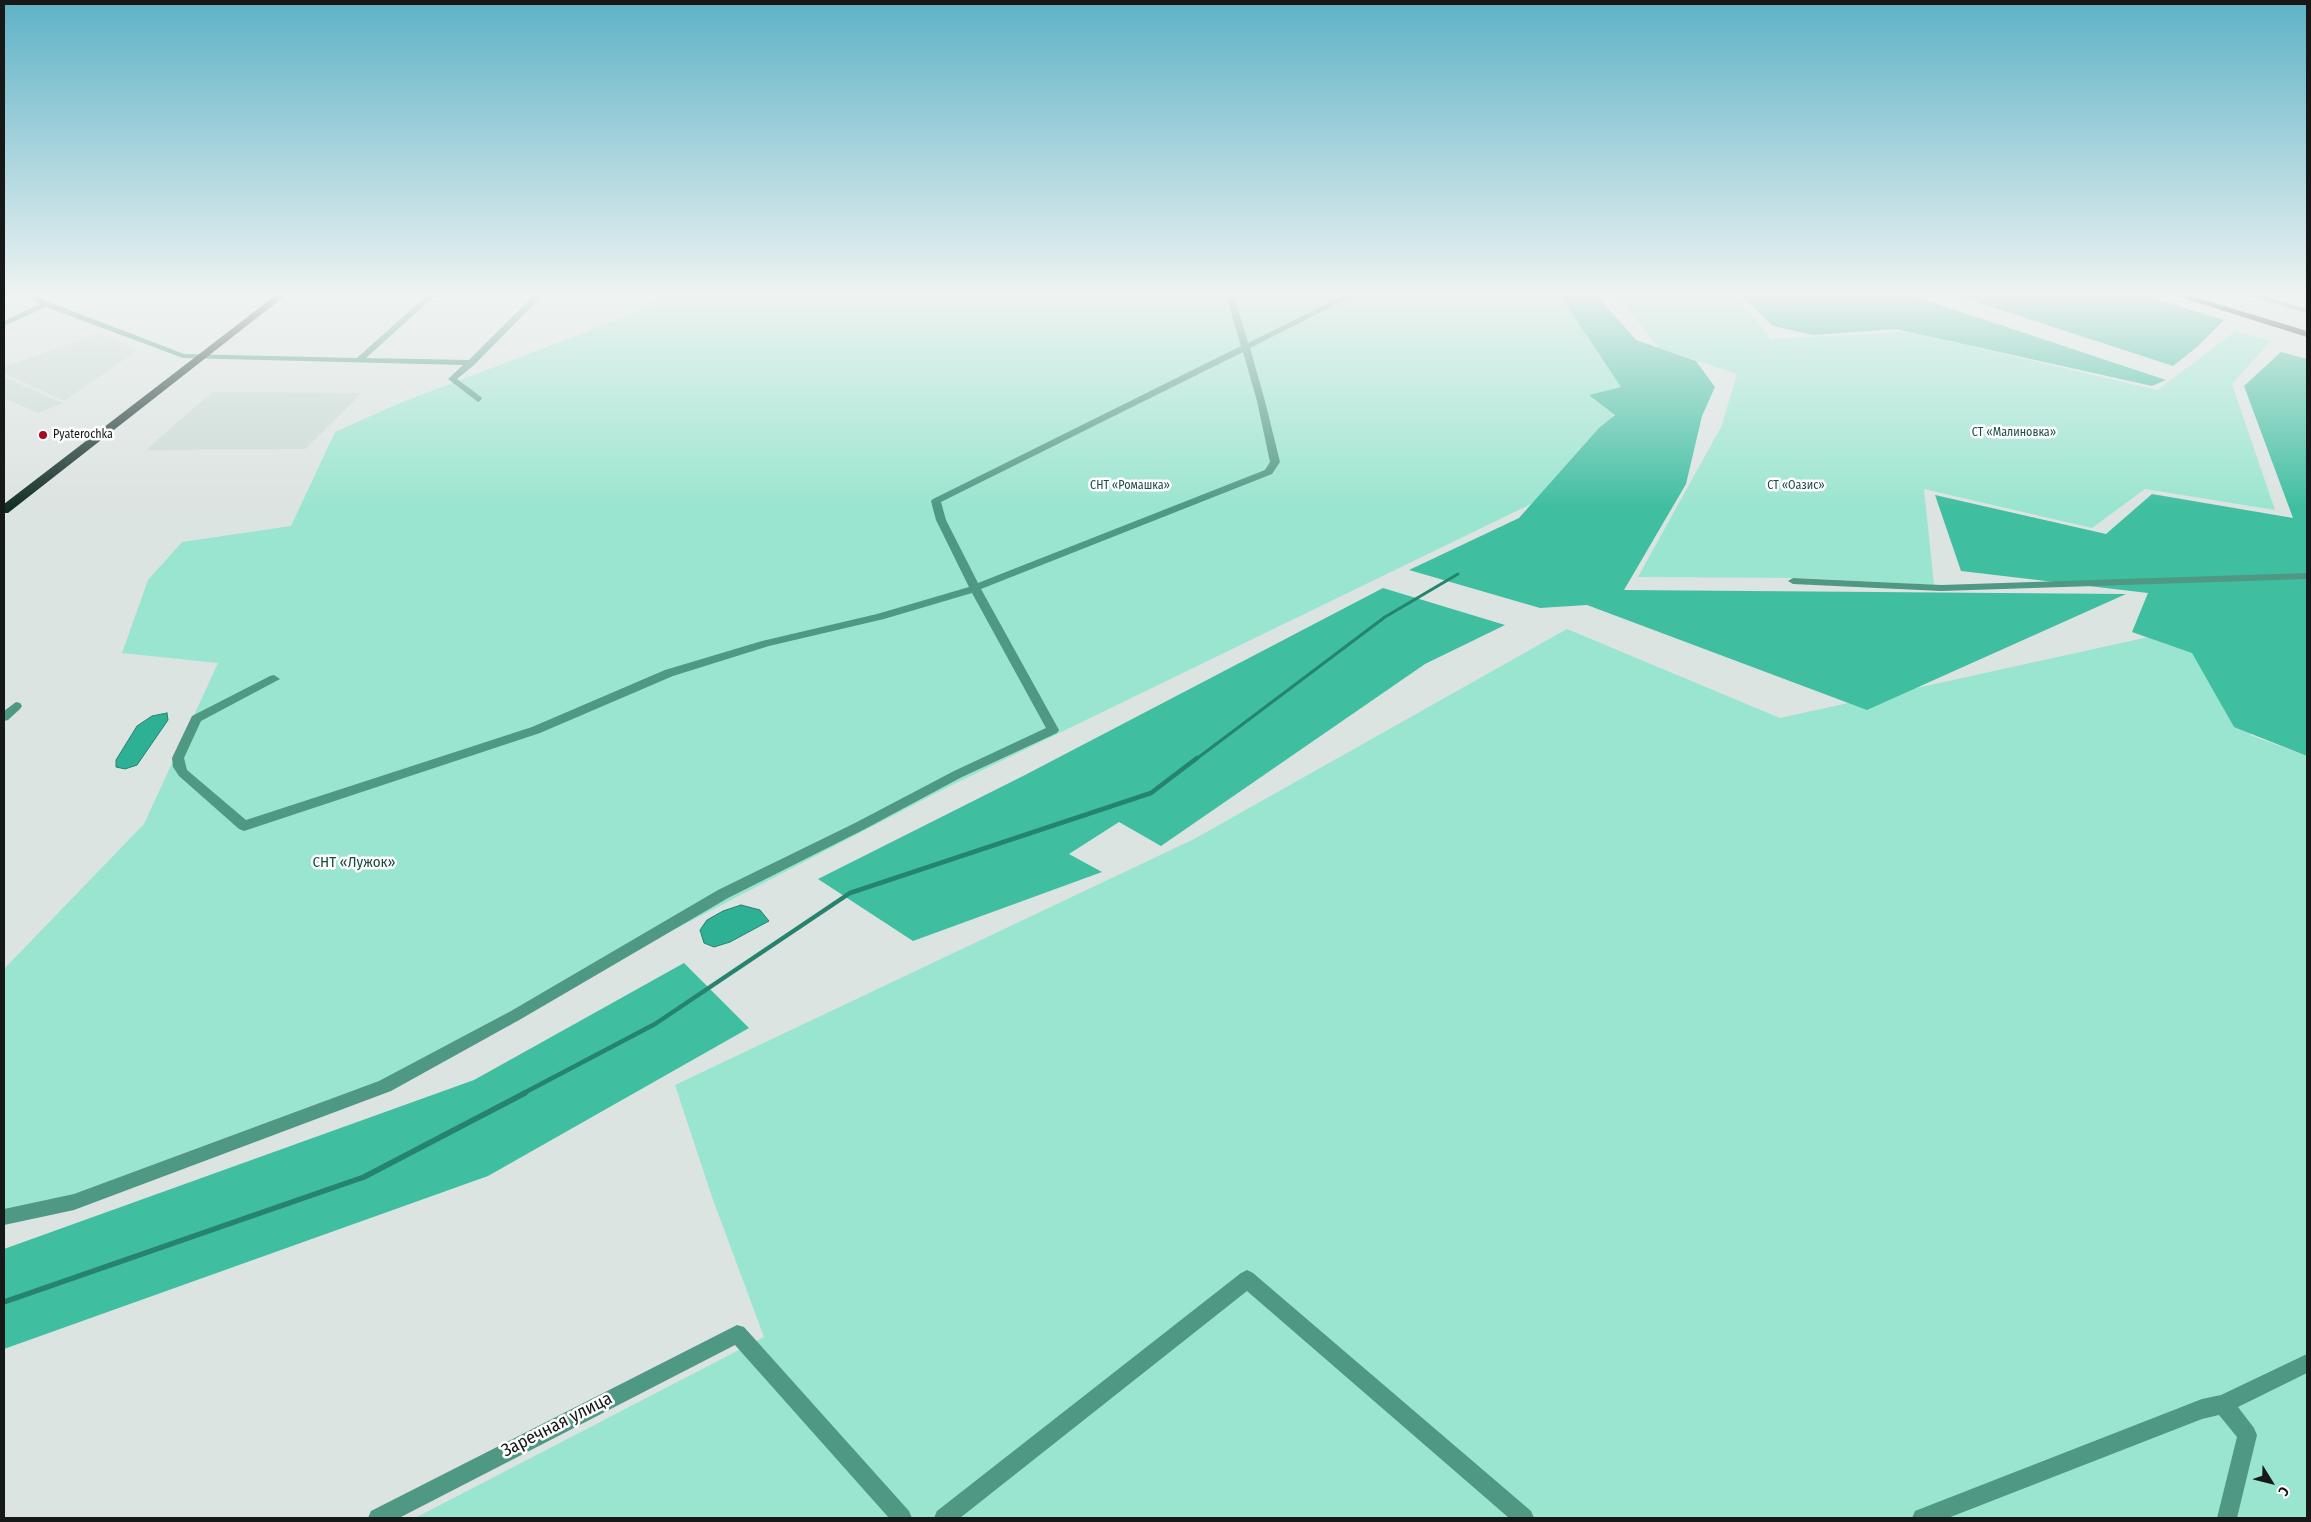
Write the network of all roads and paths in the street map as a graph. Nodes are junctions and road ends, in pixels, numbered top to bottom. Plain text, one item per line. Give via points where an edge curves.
1 (188, 366) edge
2 (467, 366) edge
3 (1209, 366) edge
4 (1251, 366) edge
5 (478, 399) dead end
6 (4, 510) edge
7 (2307, 576) edge
8 (1793, 580) dead end
9 (974, 587) junction
10 (274, 679) dead end
11 (16, 706) dead end
12 (4, 717) edge
13 (4, 1217) edge
14 (2307, 1363) edge
15 (2222, 1404) junction
16 (378, 1518) edge
17 (902, 1518) edge
18 (944, 1518) edge
19 (1524, 1518) edge
20 (1922, 1518) edge
21 (2227, 1518) edge

1 - 6 highway
2 - 5 street via 452,379
3 - 9 street via 936,501 941,520
4 - 9 street via 1275,462 1269,472
7 - 8 street via 1941,588
9 - 10 street via 880,617 766,643 669,673 536,730 244,826 183,773 178,766 178,758 196,719
9 - 13 street via 1052,730 958,774 723,894 516,1015 385,1086 74,1202
11 - 12 street
14 - 15 street
15 - 20 street
15 - 21 street via 2247,1434
16 - 17 street, Заречная улица via 736,1334
18 - 19 street via 1247,1279

